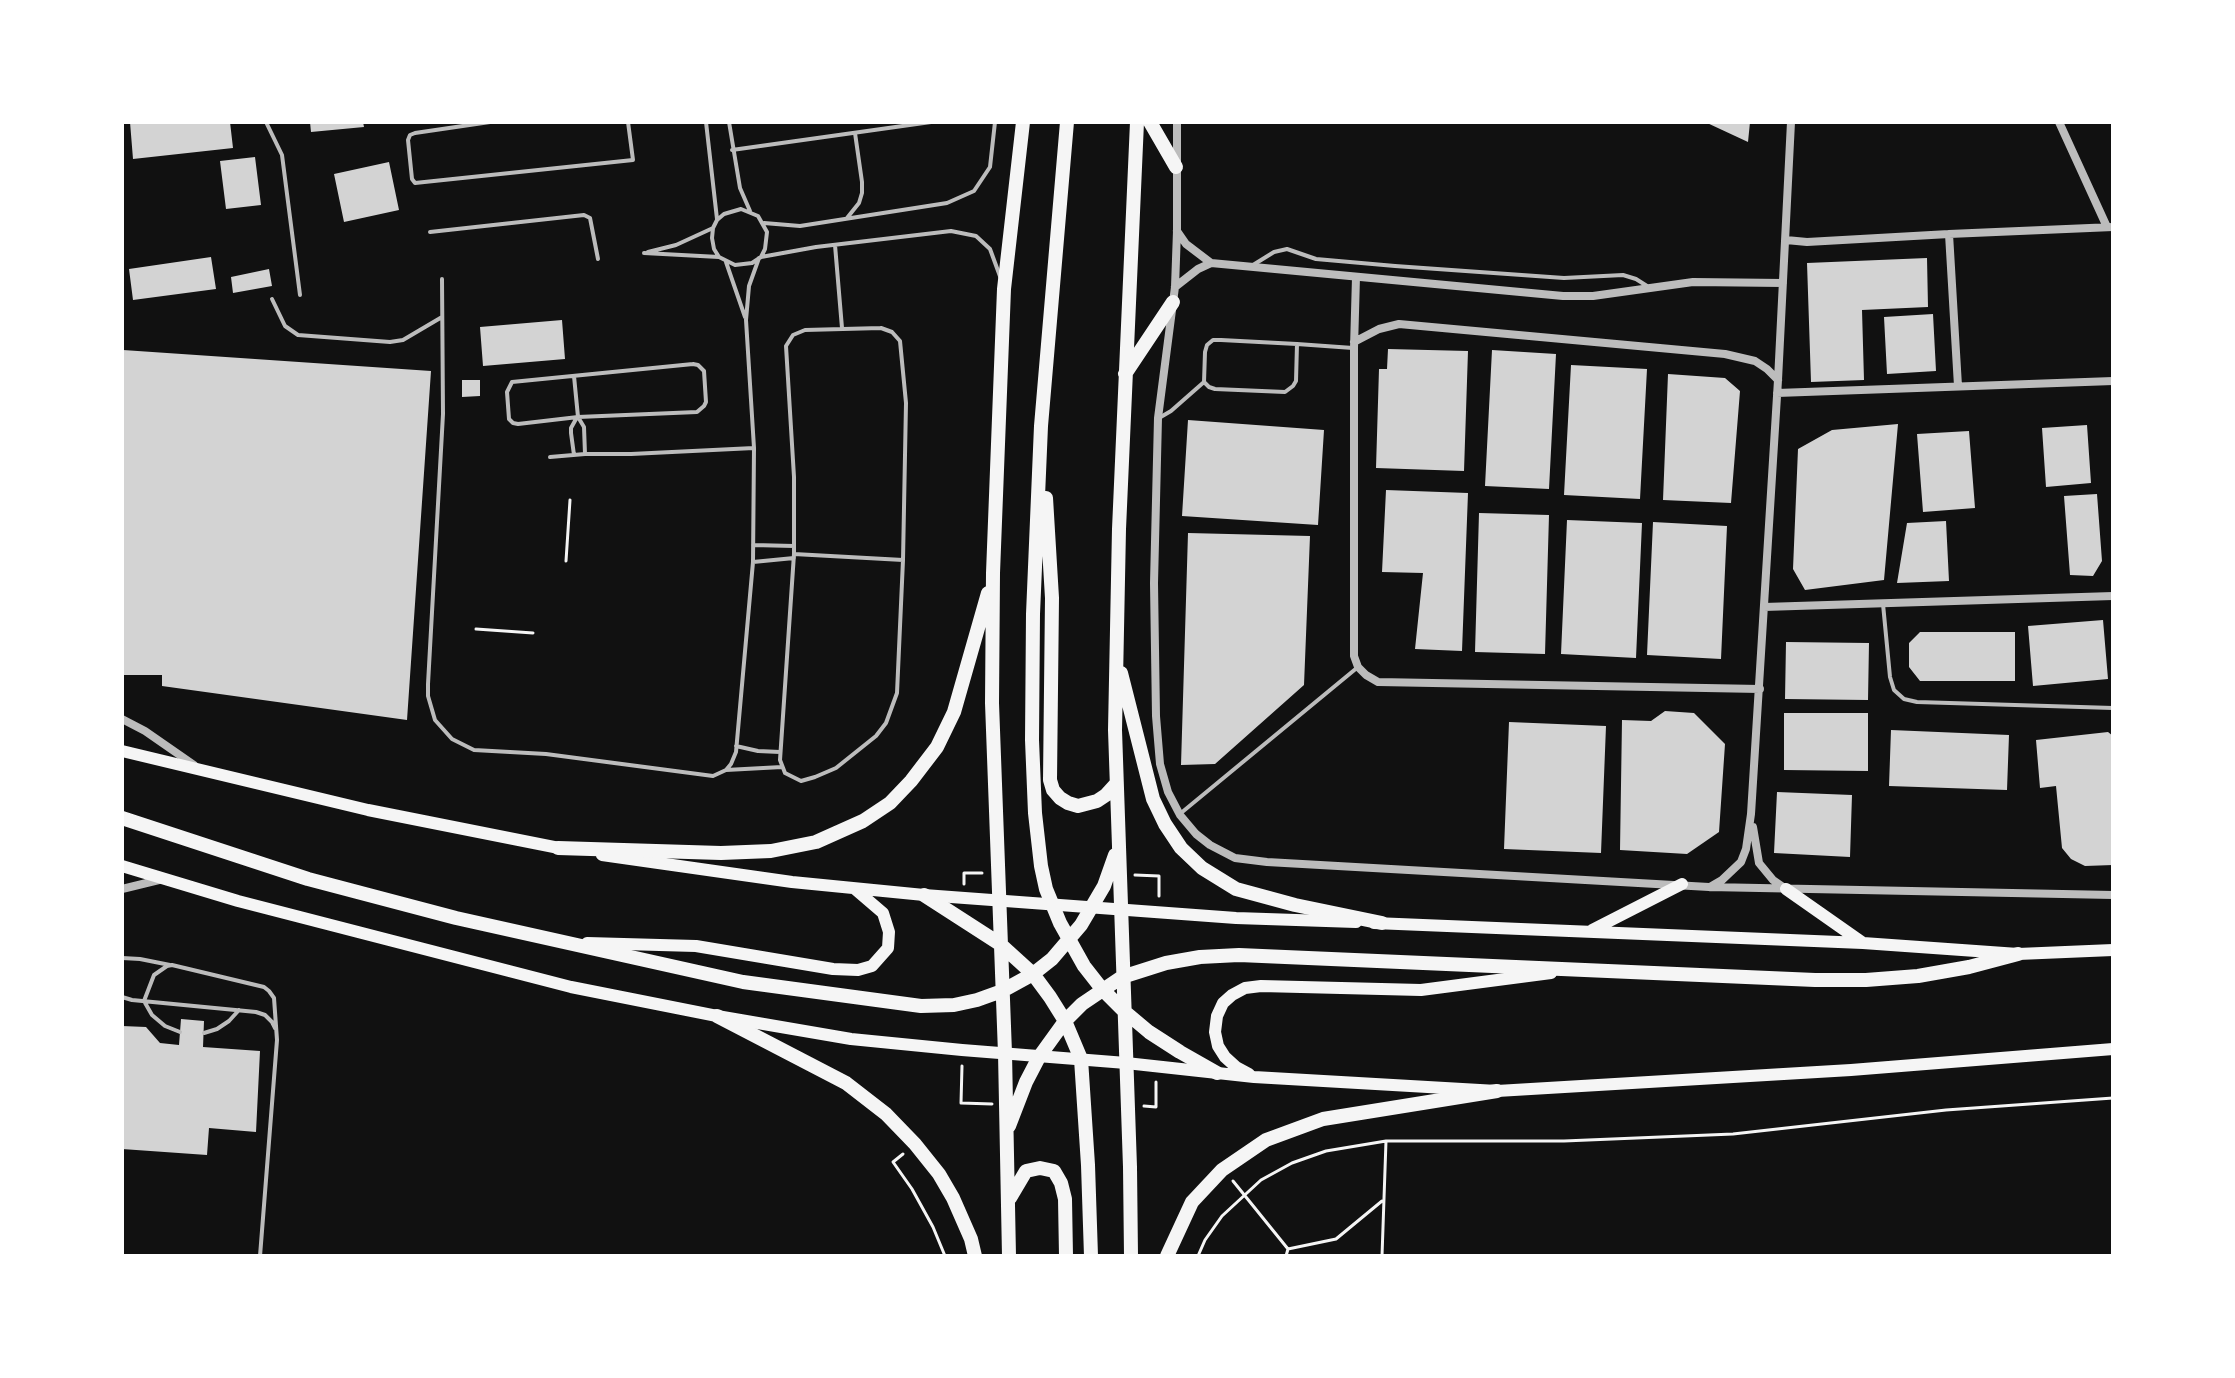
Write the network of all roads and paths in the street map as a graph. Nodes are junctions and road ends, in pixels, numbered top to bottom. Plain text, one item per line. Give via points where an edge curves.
1 (266, 122) edge
2 (490, 122) edge
3 (628, 122) edge
4 (706, 122) edge
5 (729, 122) edge
6 (931, 122) edge
7 (995, 122) edge
8 (1023, 122) edge
9 (1067, 122) edge
10 (1137, 122) edge
11 (1150, 122) edge
12 (1177, 122) edge
13 (1791, 122) edge
14 (2059, 122) edge
15 (855, 133) junction
16 (732, 150) junction
17 (1176, 167) junction
18 (750, 211) junction
19 (717, 220) junction
20 (845, 220) junction
21 (764, 223) junction
22 (2110, 227) edge
23 (713, 228) junction
24 (1177, 231) junction
25 (430, 232) dead end
26 (1949, 234) junction
27 (1786, 240) junction
28 (835, 245) junction
29 (719, 257) junction
30 (760, 258) junction
31 (598, 259) dead end
32 (726, 262) junction
33 (1211, 263) junction
34 (1249, 267) junction
35 (1356, 277) junction
36 (442, 279) dead end
37 (1783, 283) junction
38 (1649, 288) junction
39 (1004, 289) junction
40 (300, 295) dead end
41 (1174, 295) junction
42 (272, 299) dead end
43 (442, 317) junction
44 (746, 320) junction
45 (842, 328) junction
46 (1297, 344) junction
47 (1354, 345) junction
48 (1125, 374) junction
49 (574, 376) junction
50 (1778, 380) junction
51 (2113, 381) edge
52 (1204, 382) junction
53 (1958, 386) junction
54 (1777, 393) junction
55 (578, 417) junction
56 (1158, 418) junction
57 (1041, 426) junction
58 (754, 448) junction
59 (585, 454) junction
60 (574, 455) junction
61 (550, 457) dead end
62 (570, 500) dead end
63 (752, 545) junction
64 (794, 546) junction
65 (794, 556) junction
66 (903, 560) junction
67 (566, 561) dead end
68 (753, 562) junction
69 (993, 573) junction
70 (2113, 596) edge
71 (1883, 603) junction
72 (1764, 607) junction
73 (476, 629) dead end
74 (533, 633) dead end
75 (1115, 653) junction
76 (1358, 667) junction
77 (1760, 689) junction
78 (2113, 708) edge
79 (122, 719) edge
80 (736, 746) junction
81 (122, 751) edge
82 (780, 752) junction
83 (782, 767) junction
84 (726, 770) junction
85 (201, 771) junction
86 (1116, 784) junction
87 (1751, 814) junction
88 (1180, 815) junction
89 (122, 818) edge
90 (1118, 847) junction
91 (558, 848) junction
92 (122, 866) edge
93 (998, 873) junction
94 (1119, 875) junction
95 (163, 879) junction
96 (1682, 884) junction
97 (1709, 887) junction
98 (122, 889) edge
99 (855, 889) junction
100 (1786, 889) junction
101 (924, 895) junction
102 (2113, 895) edge
103 (964, 898) junction
104 (999, 901) junction
105 (1052, 905) junction
106 (1092, 908) junction
107 (1120, 910) junction
108 (1158, 912) junction
109 (1382, 923) junction
110 (1591, 931) junction
111 (568, 942) junction
112 (1069, 942) junction
113 (1863, 943) junction
114 (1000, 944) junction
115 (2113, 950) edge
116 (2018, 954) junction
117 (122, 958) edge
118 (172, 965) junction
119 (1574, 970) junction
120 (1033, 974) junction
121 (1122, 977) junction
122 (1102, 989) junction
123 (1002, 991) junction
124 (122, 1000) edge
125 (144, 1001) junction
126 (239, 1010) junction
127 (1124, 1011) junction
128 (717, 1016) junction
129 (1065, 1021) junction
130 (276, 1030) junction
131 (180, 1032) dead end
132 (204, 1033) dead end
133 (2113, 1049) edge
134 (962, 1050) junction
135 (1005, 1053) junction
136 (1039, 1057) junction
137 (1081, 1059) junction
138 (1126, 1063) junction
139 (1156, 1066) junction
140 (1217, 1073) junction
141 (1254, 1077) junction
142 (1497, 1091) junction
143 (2113, 1098) edge
144 (1006, 1104) junction
145 (1128, 1106) junction
146 (1007, 1130) junction
147 (1386, 1141) junction
148 (893, 1162) dead end
149 (1222, 1170) junction
150 (1245, 1194) junction
151 (1384, 1199) junction
152 (1009, 1200) junction
153 (1288, 1249) junction
154 (260, 1256) edge
155 (945, 1256) edge
156 (975, 1256) edge
157 (1009, 1256) edge
158 (1066, 1256) edge
159 (1091, 1256) edge
160 (1131, 1256) edge
161 (1167, 1256) edge
162 (1198, 1256) edge
163 (1286, 1256) edge
164 (1382, 1256) edge

1 - 40 lane via 282,155
2 - 3 lane via 410,135 415,183 633,160
4 - 19 lane
5 - 16 lane
6 - 15 lane
7 - 20 lane via 990,167 974,191 947,203
8 - 39 highway
9 - 57 highway
10 - 48 highway
11 - 17 highway
12 - 17 street
13 - 27 street
14 - 22 street
15 - 16 lane
15 - 20 lane via 862,193
16 - 18 lane
17 - 24 street
18 - 19 lane via 732,210
18 - 21 lane
19 - 23 lane
20 - 21 lane via 800,226
21 - 30 lane via 768,240
22 - 26 street
23 - 29 lane
23 - 29 lane via 644,253
24 - 33 street
24 - 41 street
25 - 31 lane via 584,215 590,218
26 - 27 street
26 - 53 street
27 - 37 street
28 - 30 lane
28 - 39 lane via 951,231 976,236 990,249
28 - 45 lane
29 - 32 lane
30 - 32 lane via 743,266
30 - 44 lane via 749,286
32 - 44 lane
33 - 34 street
33 - 41 street
34 - 35 street
34 - 38 lane via 1287,249 1316,259 1426,268 1564,278 1623,275
35 - 38 street via 1578,297
35 - 47 street
36 - 43 lane
37 - 38 street via 1693,282
37 - 50 street
39 - 69 highway
41 - 48 highway
41 - 56 street
42 - 43 lane via 285,326 298,335 390,342
43 - 84 lane via 443,414 428,684 435,720 452,739 474,750 577,758 705,777
44 - 58 lane
45 - 64 lane via 805,330 786,346
45 - 66 lane via 881,328 900,341 906,403
46 - 47 lane
46 - 52 lane via 1213,340 1205,352
46 - 52 lane via 1296,381 1285,392 1215,389
47 - 50 street via 1399,324 1725,354 1755,361
47 - 76 street
48 - 75 highway
49 - 55 lane
49 - 55 lane via 509,385 509,419 515,424
49 - 55 lane via 693,364 704,371 706,402 697,412
50 - 54 street
51 - 53 street
52 - 56 lane
53 - 54 street
54 - 72 street
55 - 59 lane via 584,427
55 - 60 lane via 571,428
56 - 88 street via 1156,716 1160,764
57 - 86 highway via 1052,598 1050,780 1060,798 1078,806 1097,801
57 - 105 highway via 1032,740 1041,866
58 - 59 lane
58 - 63 lane
59 - 60 lane
60 - 61 lane
62 - 67 path
63 - 64 lane
63 - 68 lane
64 - 65 lane
65 - 66 lane
65 - 68 lane
65 - 82 lane
66 - 83 lane via 897,693 886,723 836,768 815,777 795,780
68 - 80 lane
69 - 91 highway via 954,712 937,747 890,803 863,821 816,842 771,851
69 - 93 highway
70 - 71 street
71 - 72 street
71 - 78 lane via 1890,677 1904,699
72 - 77 street
73 - 74 path
75 - 86 highway
75 - 109 highway via 1153,799 1181,848 1236,889
76 - 77 street via 1378,682
76 - 88 lane
77 - 87 street
79 - 85 street
80 - 82 lane
80 - 84 lane
81 - 85 main road
82 - 83 lane
83 - 84 lane
85 - 91 main road
86 - 90 highway
87 - 97 street via 1741,862
87 - 100 street via 1759,863
88 - 96 street via 1210,845 1235,858
89 - 111 highway via 308,879
90 - 94 highway
90 - 106 highway
91 - 99 main road
92 - 95 main road
93 - 103 path via 964,873
93 - 104 highway
94 - 107 highway
94 - 108 path via 1159,876
95 - 98 street
95 - 128 main road via 571,987
96 - 97 street
96 - 110 main road
97 - 100 street
99 - 101 main road
99 - 111 main road via 883,913 889,932 888,948 872,966 858,970 696,946
100 - 102 street
100 - 113 main road
101 - 103 main road
101 - 114 highway
103 - 104 main road
104 - 105 main road
104 - 114 highway
105 - 106 main road
105 - 112 highway
106 - 107 main road
106 - 112 highway
107 - 108 main road
107 - 121 highway
108 - 109 main road
109 - 110 main road
110 - 113 main road
111 - 123 highway via 743,982 921,1006 954,1005
112 - 120 highway
112 - 122 highway
113 - 116 main road
114 - 120 highway
114 - 123 highway
115 - 116 main road
116 - 119 highway via 1918,976 1866,980
117 - 118 lane
118 - 125 lane via 154,975
118 - 130 lane via 264,987 274,998
119 - 121 highway via 1239,955 1166,963
119 - 141 main road via 1421,990 1245,988 1223,1003 1215,1032 1225,1057
120 - 123 highway
120 - 129 highway
121 - 122 highway
121 - 127 highway
122 - 127 highway
122 - 129 highway
123 - 135 highway
124 - 125 lane
125 - 126 lane
125 - 131 lane via 152,1015
126 - 130 lane via 265,1015
126 - 132 lane
127 - 138 highway
127 - 140 highway
128 - 134 main road via 851,1039
128 - 156 highway via 846,1083 886,1114 939,1174
129 - 136 highway
129 - 137 highway
130 - 154 lane
133 - 142 main road
134 - 135 main road
134 - 144 path via 961,1103
135 - 136 main road
135 - 144 highway
136 - 137 main road
136 - 146 highway
137 - 138 main road
137 - 159 highway
138 - 139 main road
138 - 145 highway
139 - 140 main road
139 - 145 path via 1156,1107
140 - 141 main road
141 - 142 main road
142 - 149 highway via 1323,1119 1266,1140
143 - 147 path via 1733,1134
144 - 146 highway
145 - 160 highway
146 - 152 highway
147 - 150 path via 1292,1163
147 - 151 path
148 - 155 path
149 - 150 path
149 - 161 highway via 1192,1202
150 - 153 path
150 - 162 path via 1222,1216
151 - 153 path via 1336,1239
151 - 164 path
152 - 157 highway
152 - 158 highway via 1026,1171 1054,1171 1065,1199
153 - 163 path

